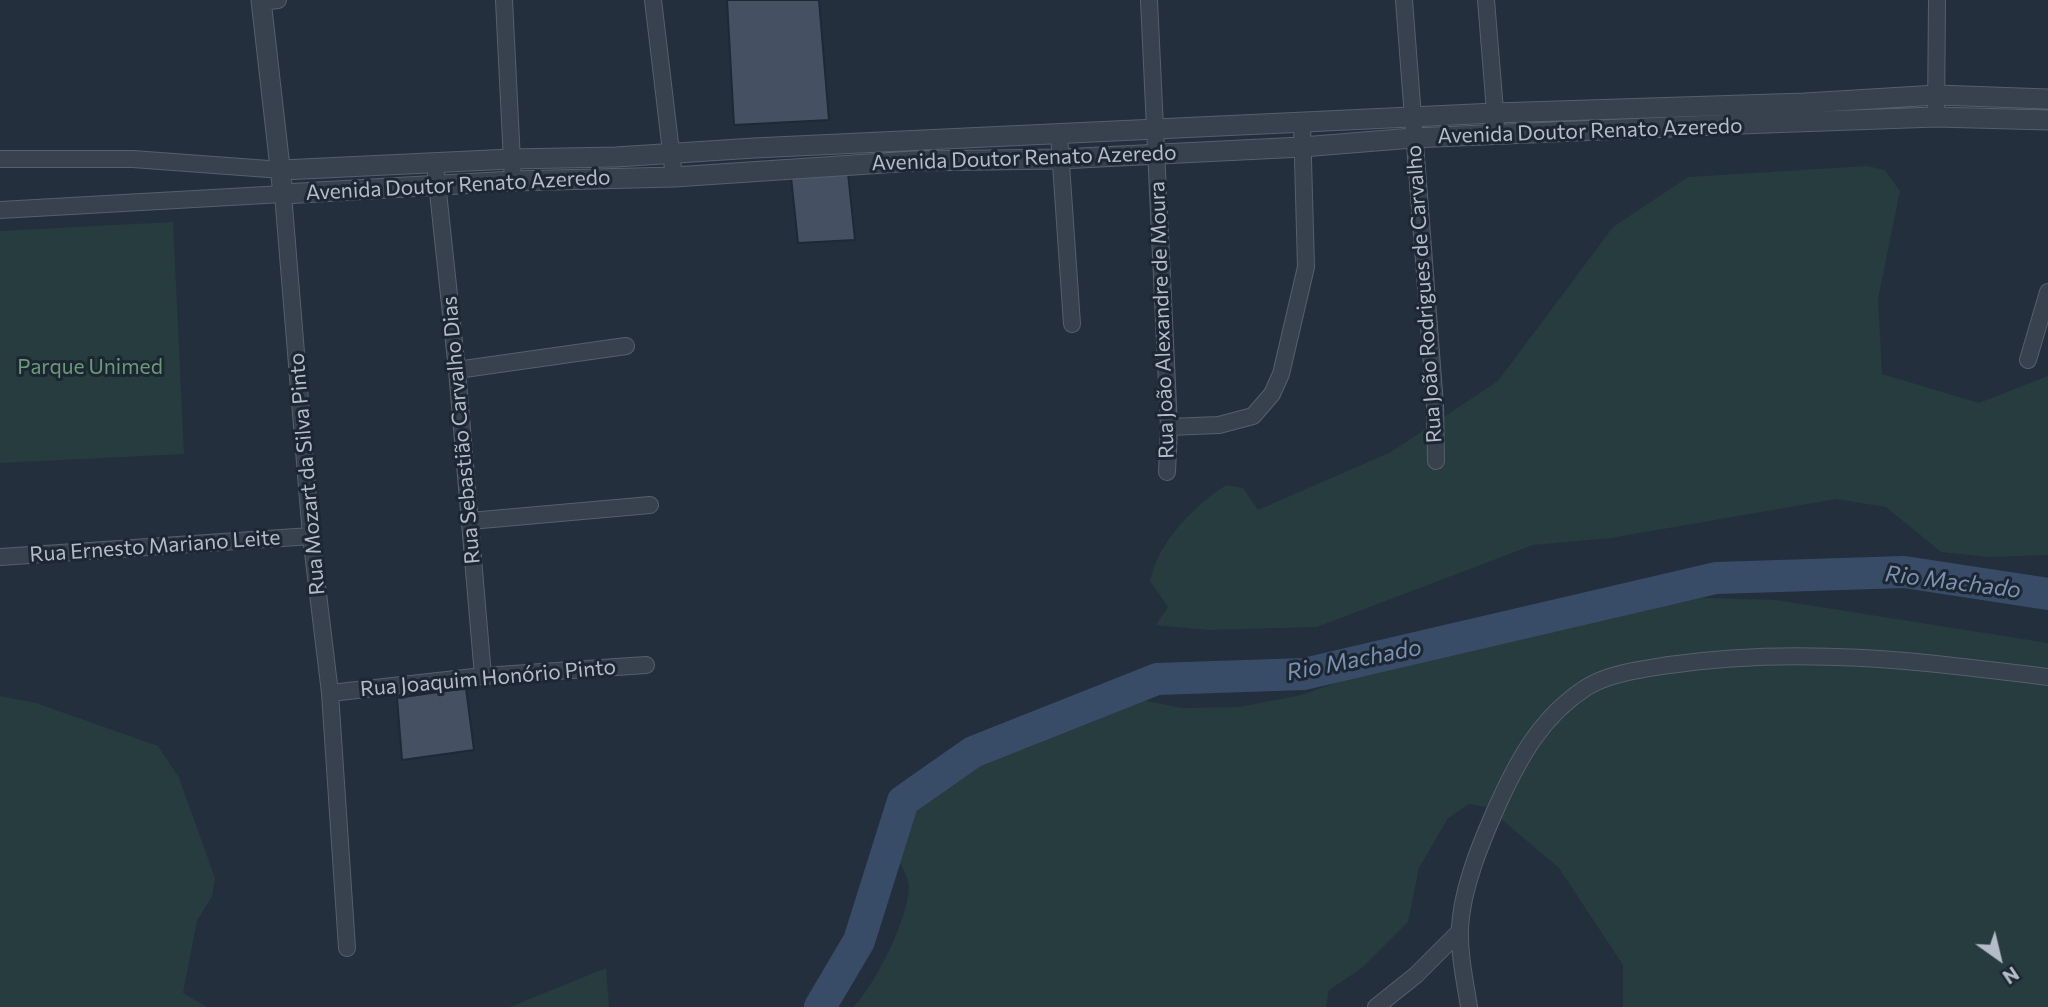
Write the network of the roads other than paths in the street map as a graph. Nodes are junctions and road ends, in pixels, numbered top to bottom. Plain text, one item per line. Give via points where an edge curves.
1 (504, 0) edge
2 (653, 0) edge
3 (1149, 0) edge
4 (1404, 0) edge
5 (1486, 0) edge
6 (1937, 0) edge
7 (267, 1) edge
8 (1937, 94) junction
9 (1870, 99) junction
10 (2048, 99) edge
11 (1570, 112) junction
12 (1495, 113) junction
13 (1806, 113) junction
14 (1740, 115) junction
15 (1412, 117) junction
16 (1937, 117) junction
17 (1870, 120) junction
18 (2048, 120) edge
19 (1302, 124) junction
20 (1224, 126) junction
21 (1156, 130) junction
22 (1090, 133) junction
23 (1570, 133) junction
24 (1059, 135) junction
25 (1497, 135) junction
26 (1014, 136) junction
27 (1413, 138) junction
28 (966, 139) junction
29 (913, 141) junction
30 (754, 148) junction
31 (1302, 148) junction
32 (1224, 150) junction
33 (1156, 154) junction
34 (673, 155) junction
35 (851, 155) junction
36 (1092, 156) junction
37 (616, 157) junction
38 (565, 158) junction
39 (0, 159) edge
40 (511, 159) junction
41 (1015, 159) junction
42 (1060, 159) junction
43 (967, 160) junction
44 (914, 161) junction
45 (435, 164) junction
46 (222, 166) junction
47 (282, 170) junction
48 (755, 171) junction
49 (619, 177) junction
50 (674, 177) junction
51 (567, 180) junction
52 (513, 181) junction
53 (437, 185) junction
54 (283, 194) junction
55 (224, 196) junction
56 (0, 210) edge
57 (2048, 292) edge
58 (1073, 324) dead end
59 (626, 346) dead end
60 (2028, 360) dead end
61 (457, 370) junction
62 (1169, 427) junction
63 (1436, 461) dead end
64 (1167, 472) dead end
65 (650, 505) dead end
66 (470, 521) junction
67 (311, 536) junction
68 (0, 557) edge
69 (646, 665) dead end
70 (483, 676) junction
71 (2048, 677) edge
72 (330, 693) junction
73 (1460, 931) junction
74 (347, 948) dead end
75 (1376, 1007) edge
76 (1469, 1007) edge

1 - 40 street
2 - 34 street
3 - 21 street, Rua João Alexandre de Moura
4 - 15 street, Rua João Rodrigues de Carvalho
5 - 12 street
6 - 8 street
7 - 47 street, Rua Mozart da Silva Pinto
8 - 9 street, Avenida Doutor Renato Azeredo
8 - 10 street, Avenida Doutor Renato Azeredo
8 - 16 street
9 - 13 street, Avenida Doutor Renato Azeredo
9 - 17 street
11 - 12 street, Avenida Doutor Renato Azeredo
11 - 14 street, Avenida Doutor Renato Azeredo
11 - 23 street
12 - 15 street, Avenida Doutor Renato Azeredo
12 - 25 street
13 - 14 street, Avenida Doutor Renato Azeredo
13 - 17 street, Avenida Doutor Renato Azeredo
14 - 23 street, Avenida Doutor Renato Azeredo
15 - 19 street, Avenida Doutor Renato Azeredo
15 - 27 street, Rua João Rodrigues de Carvalho
16 - 17 street, Avenida Doutor Renato Azeredo
16 - 18 street, Avenida Doutor Renato Azeredo
19 - 20 street, Avenida Doutor Renato Azeredo
19 - 31 street
20 - 21 street, Avenida Doutor Renato Azeredo
20 - 32 street
21 - 22 street, Avenida Doutor Renato Azeredo
21 - 33 street, Rua João Alexandre de Moura
22 - 24 street, Avenida Doutor Renato Azeredo
22 - 36 street
23 - 25 street, Avenida Doutor Renato Azeredo
24 - 26 street, Avenida Doutor Renato Azeredo
24 - 42 street
25 - 27 street, Avenida Doutor Renato Azeredo
26 - 28 street, Avenida Doutor Renato Azeredo
26 - 41 street
27 - 31 street, Avenida Doutor Renato Azeredo
27 - 63 street, Rua João Rodrigues de Carvalho
28 - 29 street, Avenida Doutor Renato Azeredo
28 - 43 street
29 - 35 street, Avenida Doutor Renato Azeredo
29 - 44 street
30 - 34 street, Avenida Doutor Renato Azeredo
30 - 35 street, Avenida Doutor Renato Azeredo
30 - 48 street
31 - 32 street, Avenida Doutor Renato Azeredo
31 - 62 street via 1307,230 1304,285 1272,394 1253,416 1238,422
32 - 33 street, Avenida Doutor Renato Azeredo
33 - 36 street, Avenida Doutor Renato Azeredo
33 - 62 street, Rua João Alexandre de Moura
34 - 37 street, Avenida Doutor Renato Azeredo
34 - 50 street
35 - 44 street, Avenida Doutor Renato Azeredo
35 - 48 street, Avenida Doutor Renato Azeredo
36 - 42 street, Avenida Doutor Renato Azeredo
37 - 38 street, Avenida Doutor Renato Azeredo
37 - 49 street
38 - 40 street, Avenida Doutor Renato Azeredo
38 - 51 street
39 - 46 street, Avenida Doutor Renato Azeredo via 133,159
40 - 45 street, Avenida Doutor Renato Azeredo
40 - 52 street
41 - 42 street, Avenida Doutor Renato Azeredo
41 - 43 street, Avenida Doutor Renato Azeredo
42 - 58 street
43 - 44 street, Avenida Doutor Renato Azeredo
45 - 47 street, Avenida Doutor Renato Azeredo
45 - 53 street, Rua Sebastião Carvalho Dias
46 - 47 street, Avenida Doutor Renato Azeredo
46 - 55 street
47 - 54 street, Rua Mozart da Silva Pinto
48 - 50 street, Avenida Doutor Renato Azeredo
49 - 50 street, Avenida Doutor Renato Azeredo
49 - 51 street, Avenida Doutor Renato Azeredo
51 - 52 street, Avenida Doutor Renato Azeredo
52 - 53 street, Avenida Doutor Renato Azeredo
53 - 54 street, Avenida Doutor Renato Azeredo
53 - 61 street, Rua Sebastião Carvalho Dias
54 - 55 street, Avenida Doutor Renato Azeredo
54 - 67 street, Rua Mozart da Silva Pinto
55 - 56 street, Avenida Doutor Renato Azeredo
57 - 60 street
59 - 61 street
61 - 66 street, Rua Sebastião Carvalho Dias
62 - 64 street, Rua João Alexandre de Moura
65 - 66 street
66 - 70 street, Rua Sebastião Carvalho Dias
67 - 68 street, Rua Ernesto Mariano Leite
67 - 72 street, Rua Mozart da Silva Pinto
69 - 70 street, Rua Joaquim Honório Pinto
70 - 72 street, Rua Joaquim Honório Pinto
71 - 73 street via 1837,655 1712,659 1643,669 1589,685 1550,716 1526,747 1490,822 1466,895
72 - 74 street, Rua Mozart da Silva Pinto
73 - 75 street
73 - 76 street

